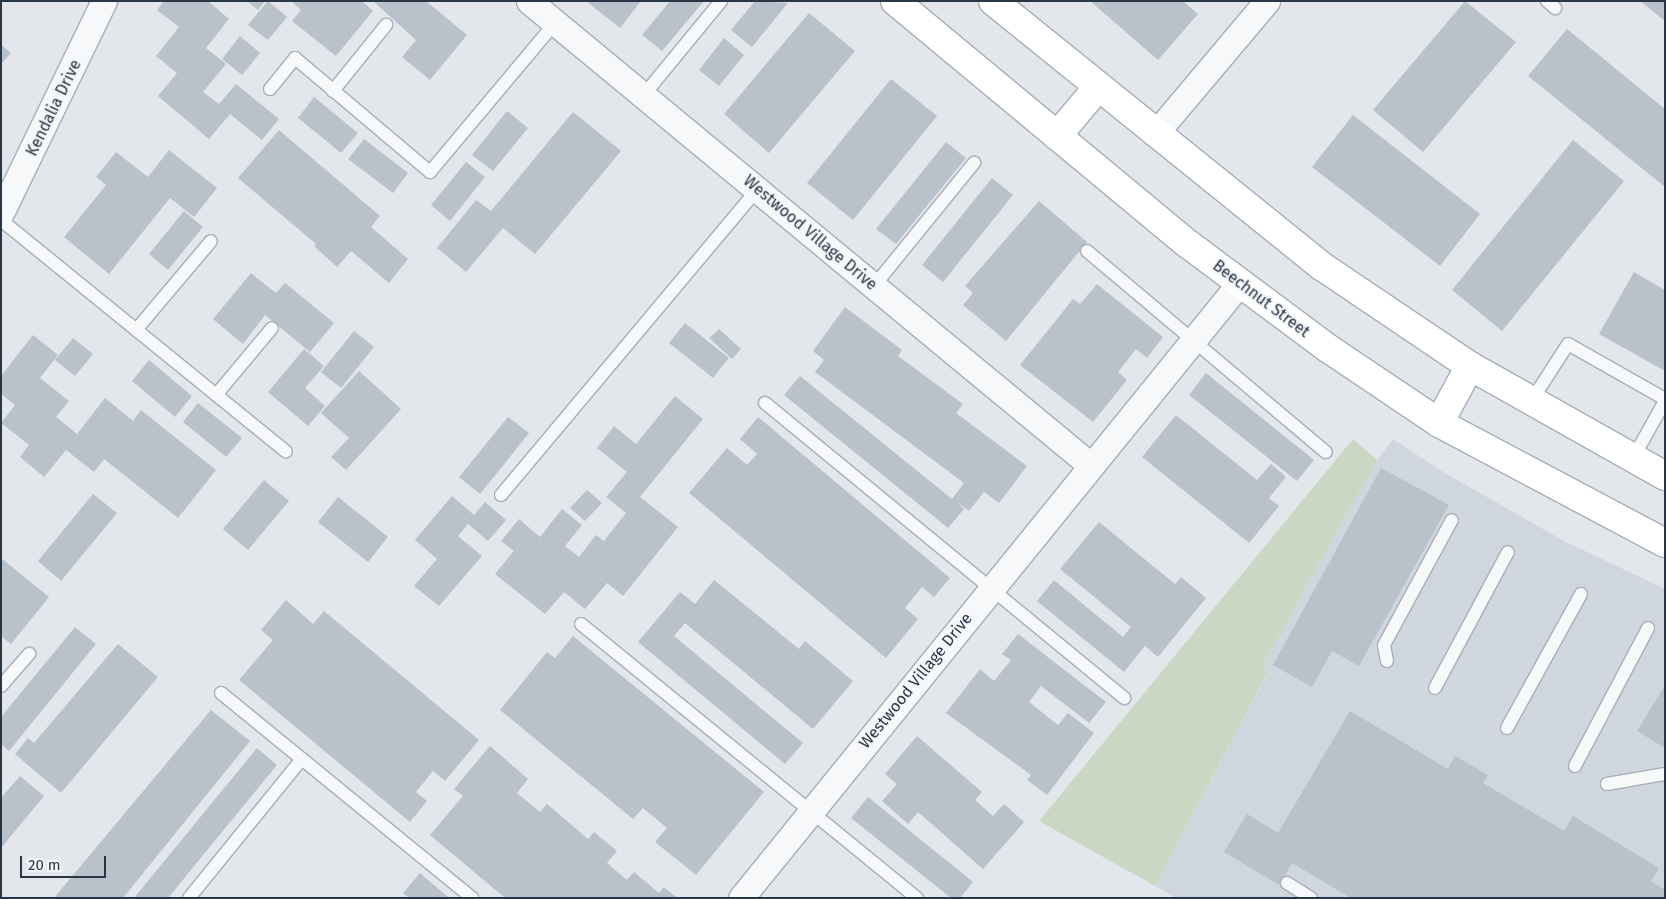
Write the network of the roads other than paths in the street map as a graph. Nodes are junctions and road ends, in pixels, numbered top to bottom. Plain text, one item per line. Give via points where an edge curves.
1 (104, 1) edge
2 (529, 1) edge
3 (721, 1) edge
4 (895, 1) edge
5 (993, 1) edge
6 (1267, 1) edge
7 (555, 23) junction
8 (386, 25) dead end
9 (1098, 87) junction
10 (270, 89) dead end
11 (333, 90) junction
12 (643, 96) junction
13 (1155, 134) junction
14 (1057, 136) junction
15 (974, 164) dead end
16 (757, 190) junction
17 (1, 213) edge
18 (1, 220) edge
19 (211, 241) dead end
20 (1087, 251) dead end
21 (1239, 284) junction
22 (874, 286) junction
23 (272, 328) dead end
24 (136, 330) junction
25 (1193, 340) junction
26 (1470, 366) junction
27 (216, 395) junction
28 (1665, 400) edge
29 (1530, 403) junction
30 (766, 404) dead end
31 (1440, 423) junction
32 (286, 452) dead end
33 (1326, 452) dead end
34 (1632, 460) junction
35 (1090, 465) junction
36 (1665, 476) edge
37 (501, 495) dead end
38 (1452, 520) dead end
39 (1665, 543) edge
40 (1508, 552) dead end
41 (990, 588) junction
42 (1581, 594) dead end
43 (581, 624) dead end
44 (1648, 628) dead end
45 (29, 654) dead end
46 (1387, 661) dead end
47 (1, 686) edge
48 (1435, 688) dead end
49 (221, 693) dead end
50 (1124, 698) dead end
51 (1507, 728) dead end
52 (302, 759) junction
53 (1575, 766) dead end
54 (1665, 774) edge
55 (1608, 784) dead end
56 (811, 812) junction
57 (1287, 883) dead end
58 (189, 898) edge
59 (472, 898) edge
60 (742, 898) edge
61 (917, 898) edge
62 (1311, 898) edge

1 - 17 street, Kendalia Drive
2 - 7 street, Westwood Village Drive
3 - 12 lane
4 - 14 main road, Beechnut Street
5 - 9 main road
6 - 13 street
7 - 11 lane via 430,172
7 - 12 street, Westwood Village Drive
8 - 11 lane
9 - 13 main road
9 - 14 main road
10 - 11 lane via 295,58
12 - 16 street, Westwood Village Drive
13 - 26 main road via 1323,267
14 - 21 main road, Beechnut Street
15 - 22 lane
16 - 22 street, Westwood Village Drive
16 - 37 lane
18 - 24 lane
19 - 24 lane
20 - 25 lane
21 - 25 street, Westwood Village Drive
21 - 31 main road, Beechnut Street
22 - 35 street, Westwood Village Drive
23 - 27 lane
24 - 27 lane
25 - 33 lane
25 - 35 street, Westwood Village Drive
26 - 29 main road
26 - 31 main road
27 - 32 lane
28 - 29 lane via 1568,344
28 - 34 lane
29 - 34 main road
30 - 41 lane
31 - 39 main road, Beechnut Street
34 - 36 main road
35 - 41 street, Westwood Village Drive
38 - 46 lane via 1384,645
40 - 48 lane
41 - 50 lane
41 - 56 street, Westwood Village Drive
42 - 51 lane
43 - 56 lane
44 - 53 lane
45 - 47 lane
49 - 52 lane
52 - 58 lane
52 - 59 lane
54 - 55 lane
56 - 60 street, Westwood Village Drive
56 - 61 lane
57 - 62 lane

